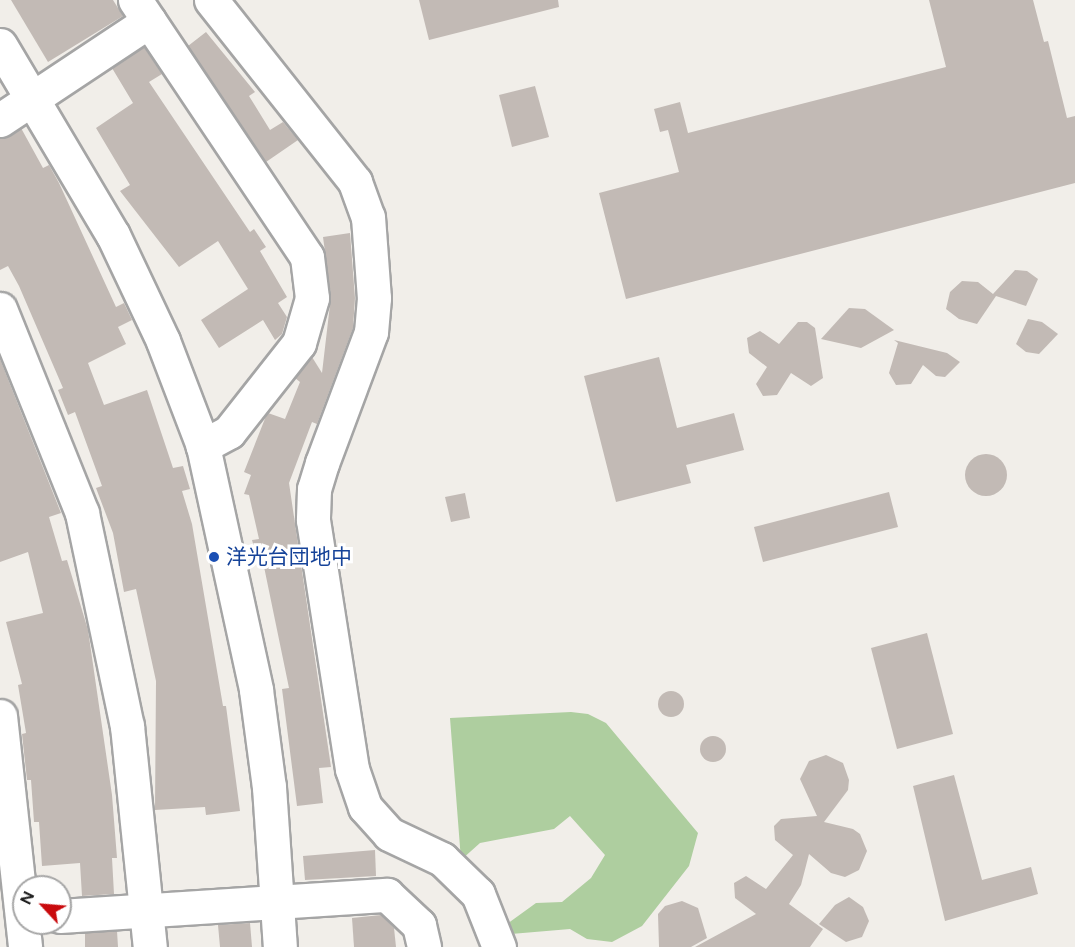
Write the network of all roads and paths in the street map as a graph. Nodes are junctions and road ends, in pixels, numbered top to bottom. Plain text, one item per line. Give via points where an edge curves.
1 (211, 0) edge
2 (142, 11) edge
3 (0, 45) edge
4 (34, 100) junction
5 (0, 120) edge
6 (0, 309) edge
7 (203, 447) junction
8 (0, 716) edge
9 (14, 875) edge
10 (278, 905) junction
11 (148, 910) junction
12 (72, 915) edge
13 (150, 947) edge
14 (280, 947) edge
15 (424, 947) edge
16 (500, 947) edge

1 - 16 street via 355,182 368,217 374,298 371,332 322,463 314,489 312,520 352,769 365,807 389,834 442,859 478,894
2 - 4 street
2 - 7 street via 307,257 312,298 299,343 229,432
3 - 4 street
4 - 5 street
4 - 7 street via 113,235 163,341
6 - 11 street via 82,513 127,726
7 - 10 street via 256,690 269,787
8 - 9 street
10 - 11 street
10 - 14 street
10 - 15 street via 387,895 419,925
11 - 12 street
11 - 13 street

